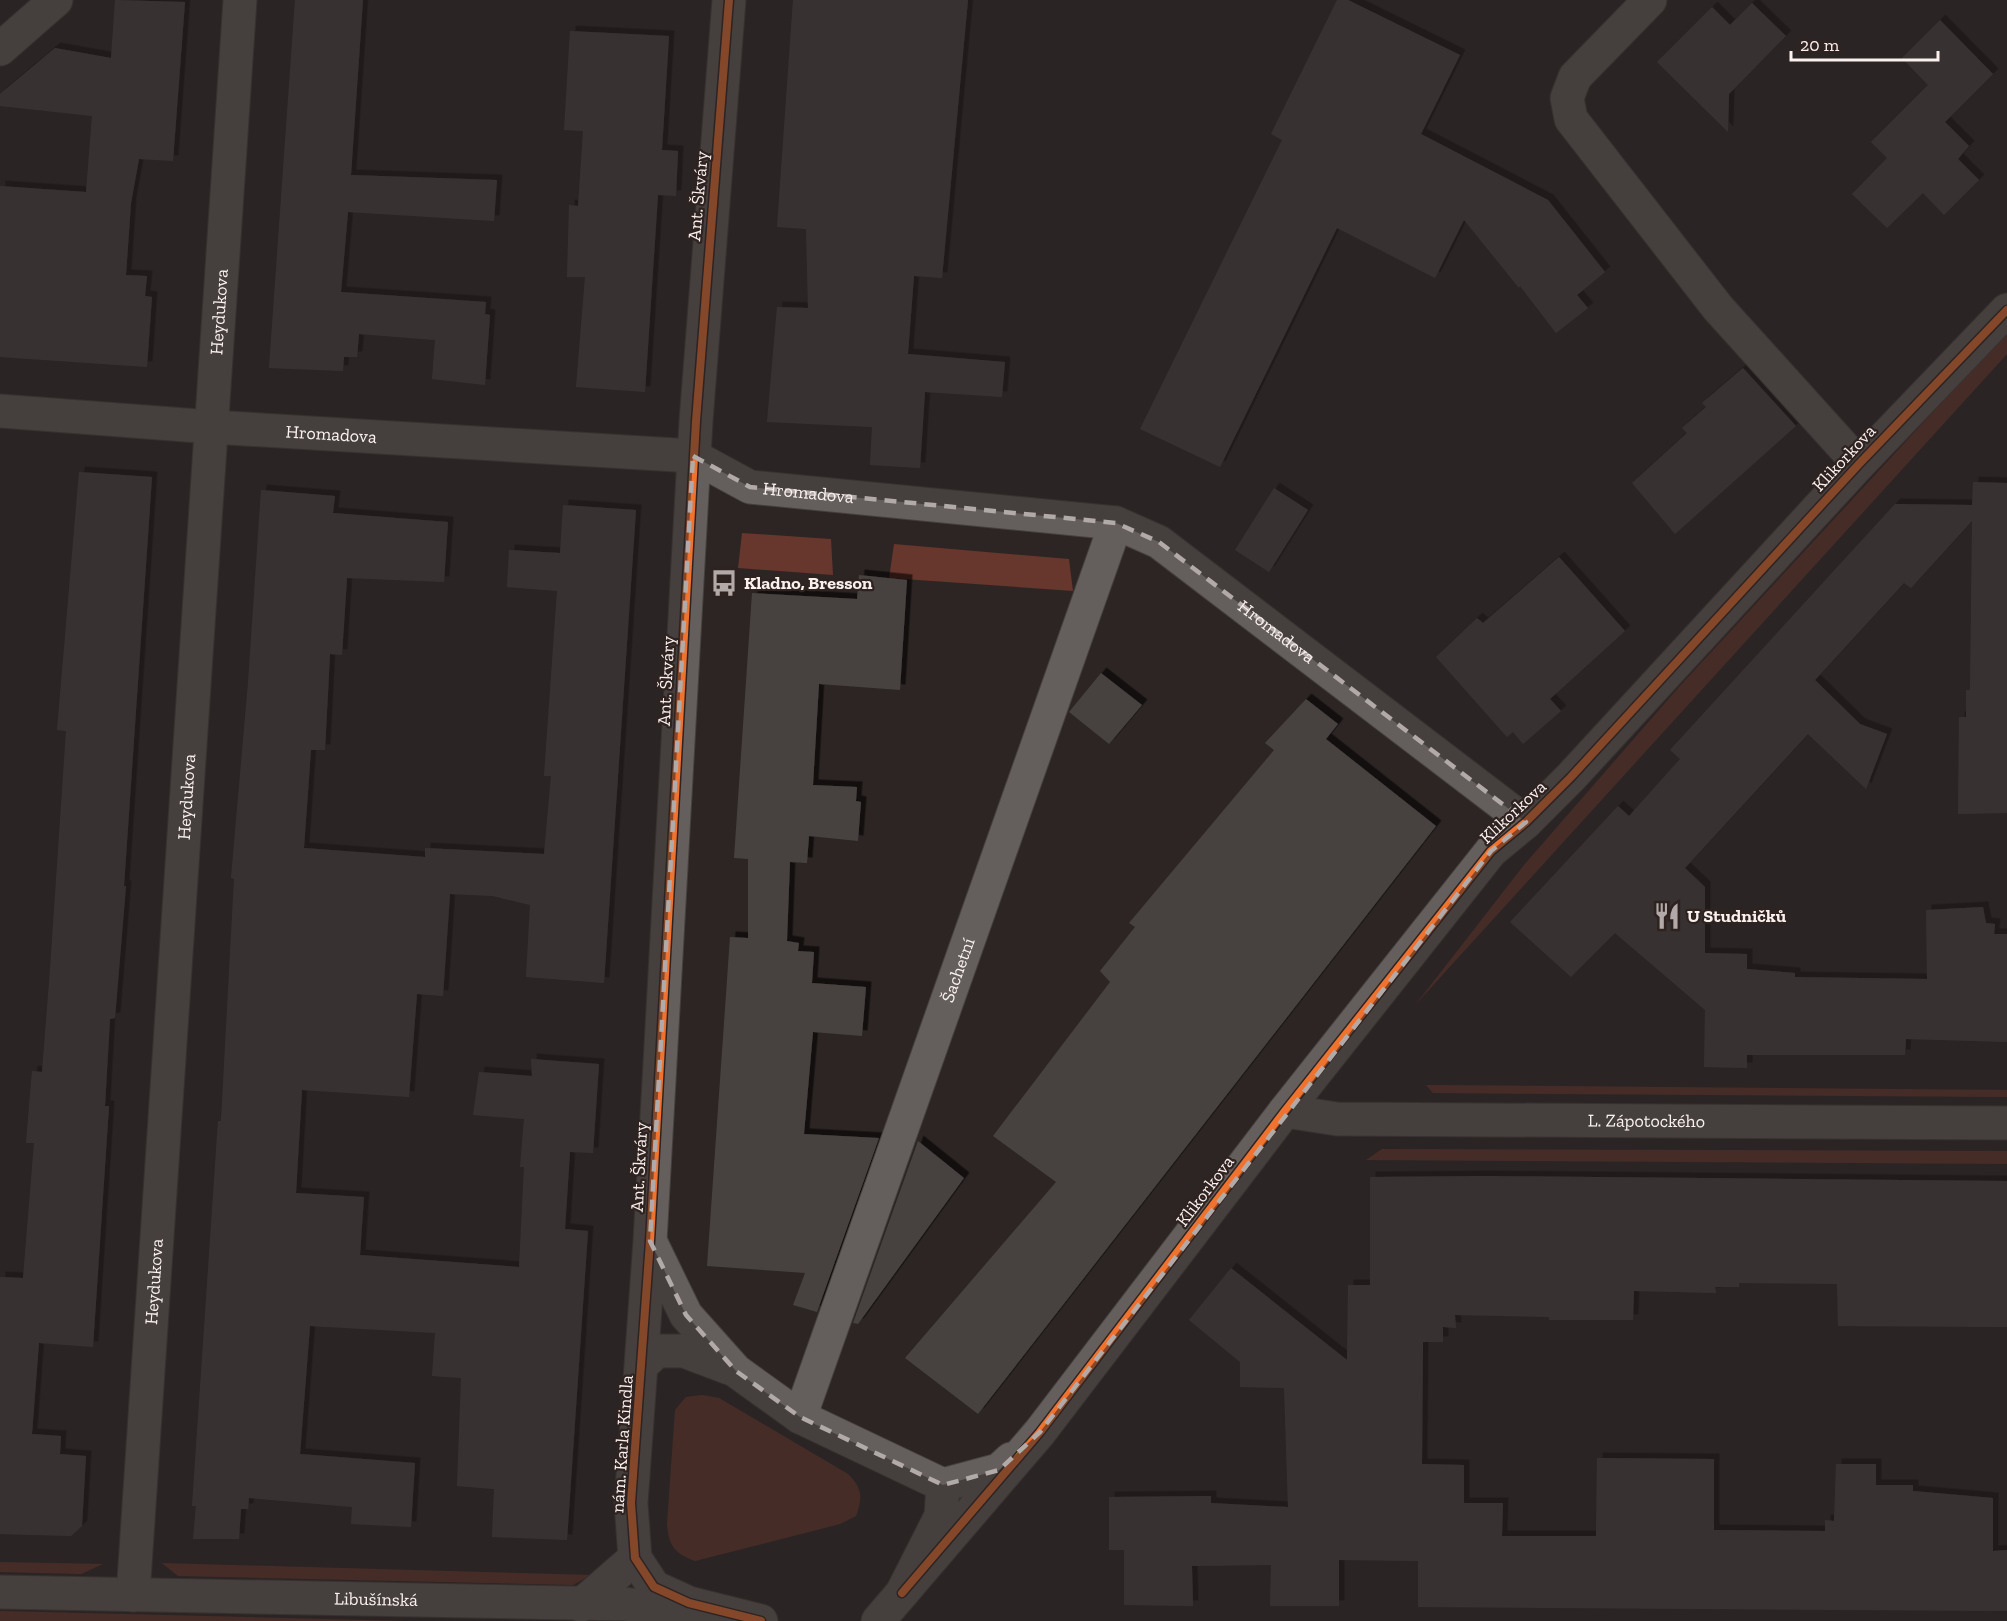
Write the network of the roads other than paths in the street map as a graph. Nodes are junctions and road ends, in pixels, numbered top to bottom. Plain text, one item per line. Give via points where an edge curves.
1 (56, 0) edge
2 (240, 0) edge
3 (729, 0) edge
4 (1650, 0) edge
5 (0, 49) edge
6 (2007, 310) edge
7 (0, 411) edge
8 (212, 427) junction
9 (693, 456) junction
10 (1859, 464) junction
11 (1116, 523) junction
12 (1526, 822) junction
13 (1285, 1111) junction
14 (2007, 1123) edge
15 (650, 1241) junction
16 (642, 1365) junction
17 (736, 1371) junction
18 (800, 1417) junction
19 (1040, 1432) junction
20 (943, 1485) junction
21 (635, 1558) junction
22 (0, 1592) edge
23 (902, 1593) junction
24 (133, 1595) junction
25 (581, 1605) junction
26 (752, 1621) edge
27 (761, 1621) edge
28 (878, 1621) edge

1 - 5 street
2 - 8 street, Heydukova
3 - 9 street, Ant. Škváry
4 - 10 street, Klikorkova via 1575,77 1567,98 1571,120 1718,308
6 - 10 street, Klikorkova
7 - 8 street, Hromadova
8 - 9 street, Hromadova
8 - 24 street, Heydukova
9 - 11 street, Hromadova via 750,487
9 - 15 street, Ant. Škváry
10 - 12 street, Klikorkova
11 - 12 street, Hromadova via 1159,542
11 - 18 street, Šachetní
12 - 13 street, Klikorkova via 1491,851
13 - 14 street, L. Zápotockého via 1336,1119
13 - 19 street, Klikorkova
15 - 16 street, Ant. Škváry
15 - 17 street, nám. Karla Kindla via 686,1315
16 - 17 street, nám. Karla Kindla via 657,1350 684,1351
16 - 21 street, nám. Karla Kindla via 631,1503
17 - 18 street, nám. Karla Kindla
18 - 20 street, nám. Karla Kindla
19 - 20 street via 999,1470
19 - 23 street
20 - 23 street via 941,1516
21 - 25 street
21 - 27 street, nám. Karla Kindla via 654,1587 690,1603
22 - 24 street, Libušínská
23 - 28 street
24 - 25 street, Libušínská
25 - 26 street, Libušínská via 625,1604

